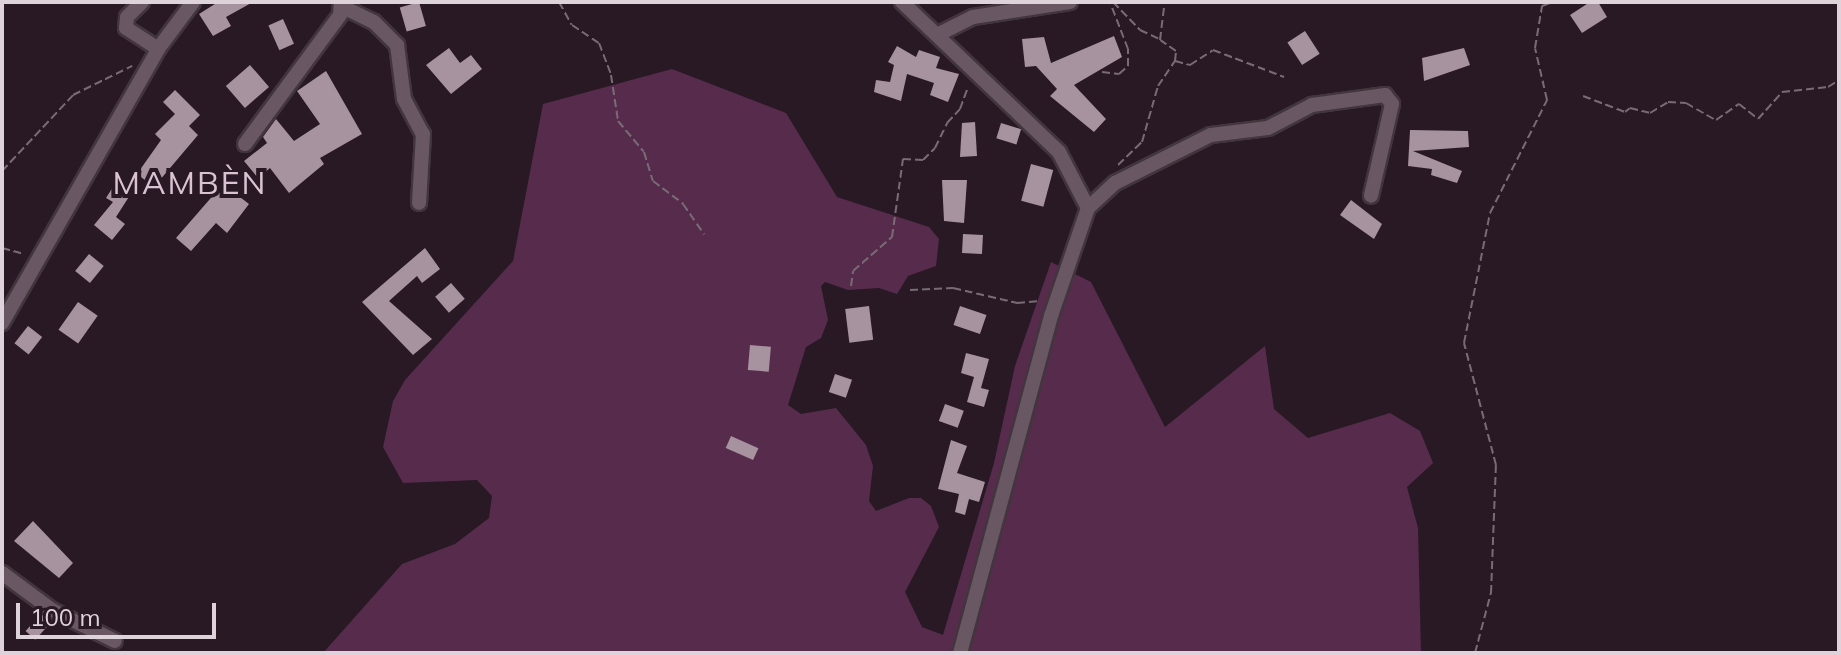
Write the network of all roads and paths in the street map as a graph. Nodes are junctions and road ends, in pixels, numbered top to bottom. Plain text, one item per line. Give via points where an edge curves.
1 (142, 2) edge
2 (193, 2) edge
3 (559, 2) edge
4 (902, 2) edge
5 (1070, 2) edge
6 (1112, 2) edge
7 (1165, 2) edge
8 (1553, 2) edge
9 (342, 4) edge
10 (937, 35) junction
11 (1160, 40) junction
12 (158, 49) junction
13 (1175, 61) junction
14 (134, 65) dead end
15 (973, 66) junction
16 (1102, 72) dead end
17 (1284, 77) dead end
18 (1839, 80) edge
19 (1583, 96) dead end
20 (245, 144) dead end
21 (2, 171) edge
22 (1106, 190) junction
23 (1371, 196) dead end
24 (419, 203) dead end
25 (1088, 208) junction
26 (704, 234) dead end
27 (2, 248) edge
28 (41, 259) junction
29 (851, 286) dead end
30 (910, 290) dead end
31 (1056, 296) junction
32 (2, 323) edge
33 (2, 573) edge
34 (115, 641) dead end
35 (960, 653) edge
36 (1475, 653) edge

1 - 12 street via 127,17 126,28
2 - 12 street
3 - 26 path via 572,25 599,43 611,75 618,121 644,152 653,181 683,204
4 - 10 street
5 - 10 street via 973,17
6 - 11 path via 1140,30
6 - 16 path via 1128,49 1128,66 1119,74
7 - 11 path
8 - 36 path via 1542,6 1535,48 1547,100 1490,213 1464,343 1496,465 1491,593
9 - 20 street
9 - 24 street via 374,22 397,45 404,99 423,134
10 - 15 street
11 - 13 path via 1176,51
12 - 28 street
13 - 17 path via 1190,65 1213,50
13 - 22 path via 1158,86 1142,142 1113,169
14 - 21 path via 73,95
15 - 25 street via 1059,152
15 - 29 path via 960,109 935,148 923,160 903,159 892,237 853,271
18 - 19 path via 1828,87 1782,92 1758,119 1739,104 1716,120 1686,103 1668,102 1650,113 1630,108 1625,112
22 - 23 street via 1211,135 1268,128 1312,105 1385,95 1392,104
22 - 25 street
25 - 31 street
27 - 28 path
28 - 32 street
30 - 31 path via 975,290 1017,303
31 - 35 street
33 - 34 street via 52,610

